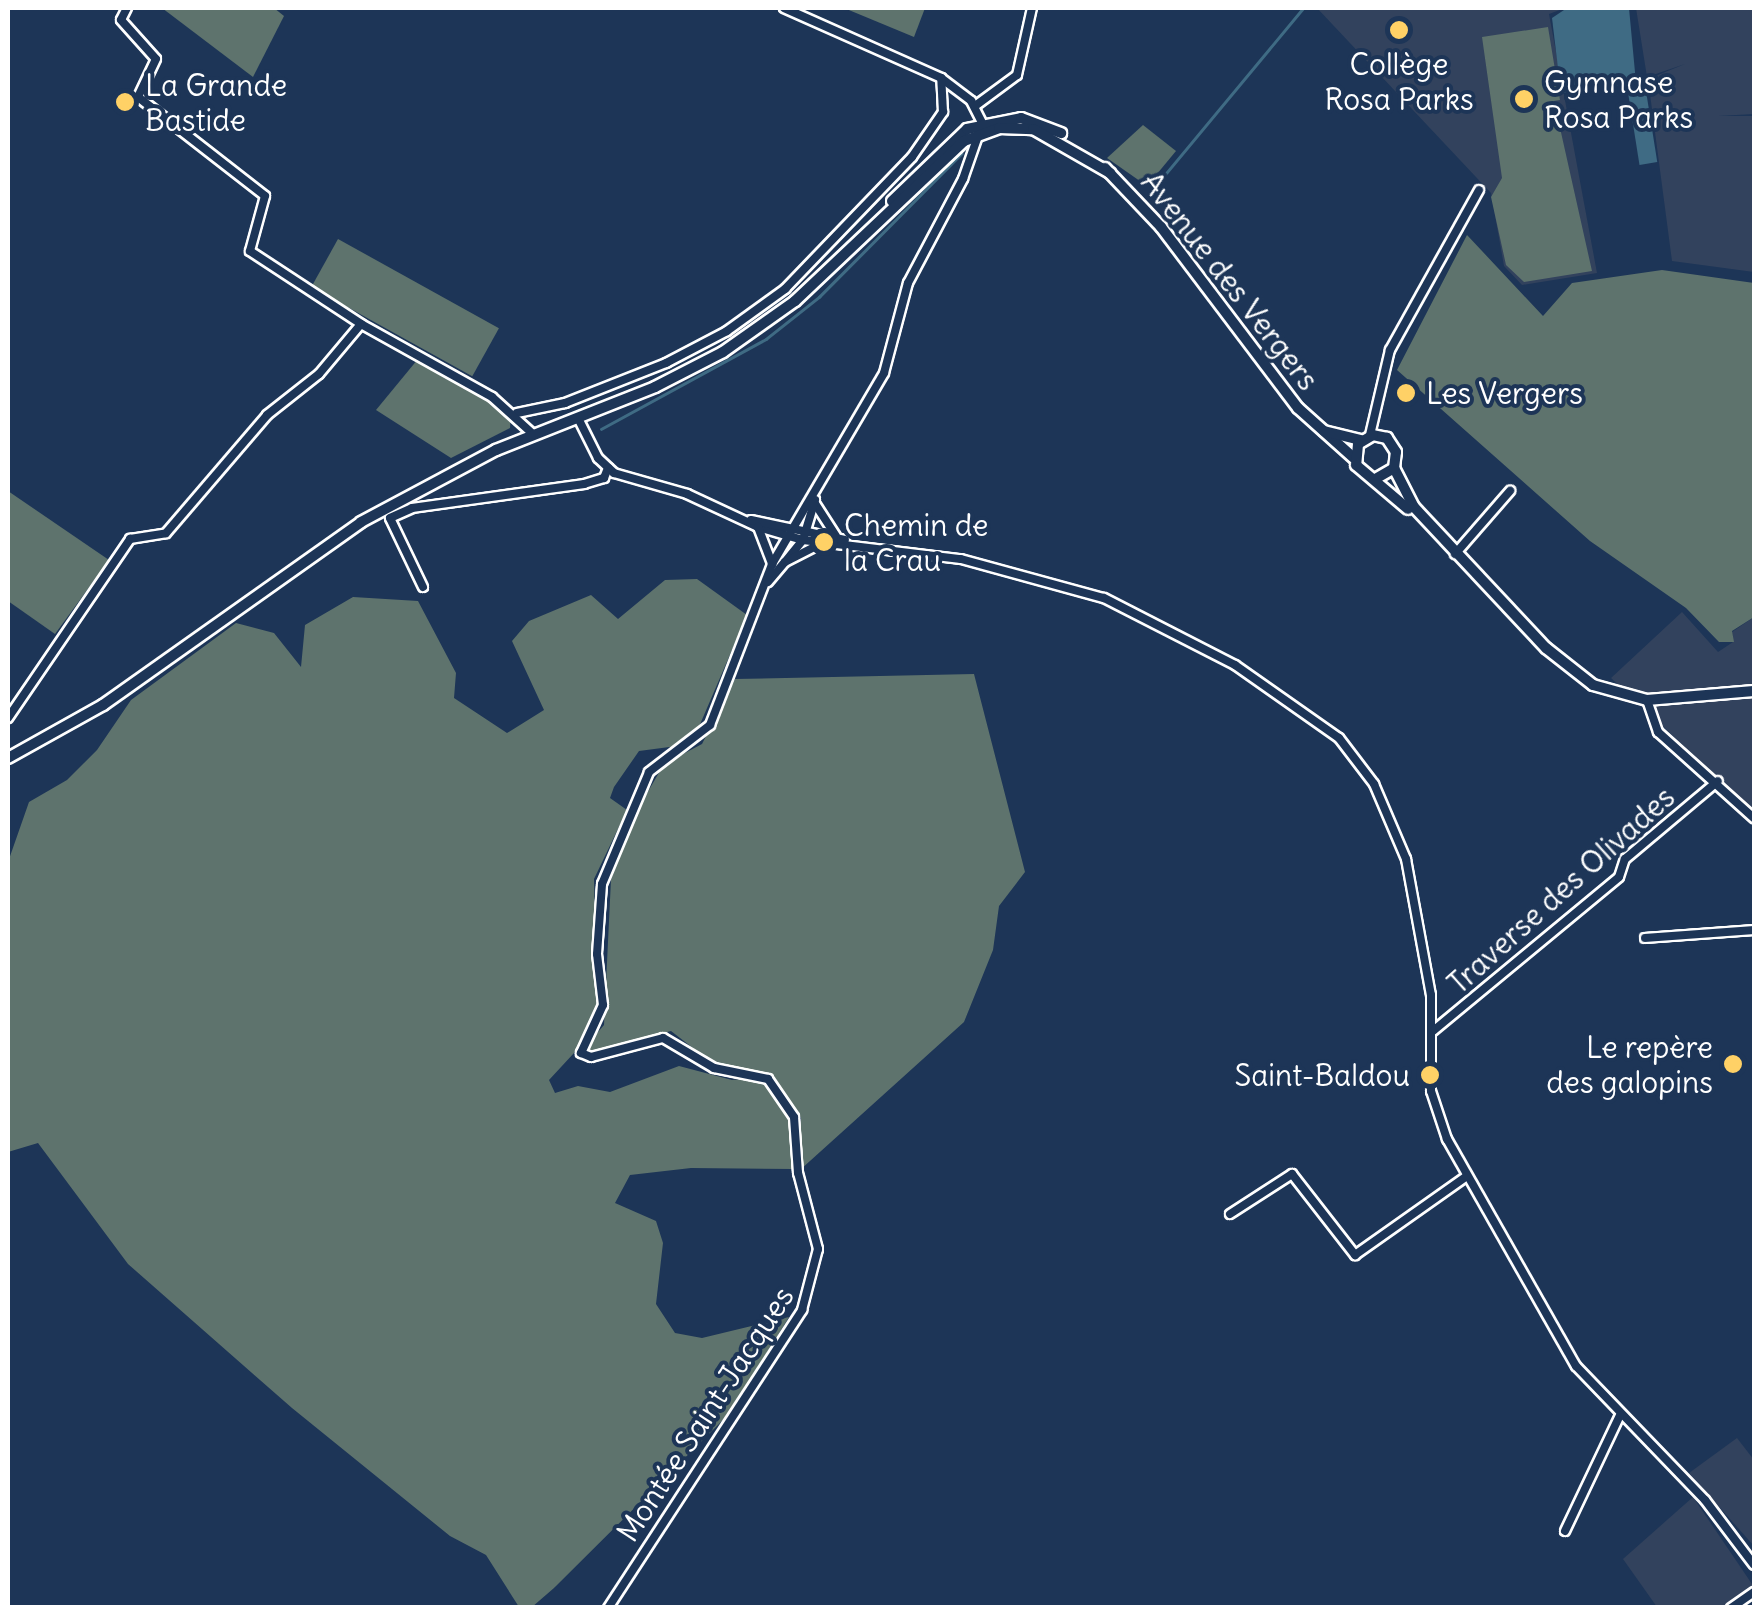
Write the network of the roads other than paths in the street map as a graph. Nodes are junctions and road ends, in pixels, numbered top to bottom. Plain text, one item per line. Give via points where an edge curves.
1 (127, 8) edge
2 (784, 8) edge
3 (1032, 8) edge
4 (941, 78) junction
5 (975, 106) junction
6 (981, 128) junction
7 (1110, 173) junction
8 (1479, 190) dead end
9 (852, 248) junction
10 (361, 324) junction
11 (517, 413) junction
12 (578, 418) junction
13 (1377, 419) junction
14 (1310, 421) junction
15 (533, 434) junction
16 (1382, 436) junction
17 (1366, 438) junction
18 (1354, 458) junction
19 (608, 468) junction
20 (1394, 468) junction
21 (1376, 478) junction
22 (1510, 492) dead end
23 (815, 499) junction
24 (740, 517) junction
25 (758, 528) junction
26 (790, 533) junction
27 (804, 536) junction
28 (840, 538) junction
29 (824, 542) junction
30 (854, 544) junction
31 (1456, 552) junction
32 (785, 562) junction
33 (772, 564) junction
34 (766, 586) junction
35 (423, 588) dead end
36 (1753, 691) edge
37 (1647, 700) junction
38 (8, 718) edge
39 (12, 756) edge
40 (1718, 782) junction
41 (1754, 818) edge
42 (1754, 930) edge
43 (1645, 938) dead end
44 (1434, 1030) junction
45 (1467, 1176) junction
46 (1230, 1214) dead end
47 (1620, 1415) junction
48 (1565, 1531) dead end
49 (1754, 1565) edge
50 (1754, 1592) edge
51 (608, 1608) edge
52 (1731, 1608) edge

1 - 10 street via 121,20 156,60 138,96 265,196 250,250
2 - 4 street
3 - 5 street via 1017,75
4 - 5 street
4 - 11 street via 943,112 912,157 774,298 666,363 565,403
5 - 6 street
6 - 7 main road via 1043,132
6 - 7 main road via 1021,118 1047,126
6 - 9 main road
6 - 9 main road via 940,149
6 - 23 street via 964,179 908,283 884,373
7 - 14 main road, Avenue des Vergers via 1161,227
8 - 13 street via 1390,350
9 - 12 main road via 723,352
10 - 11 street
10 - 38 street via 319,374 267,414 166,533 130,540
11 - 15 street
12 - 15 main road
12 - 19 street
13 - 16 street
13 - 17 street
14 - 17 main road, Avenue des Vergers via 1340,439
14 - 18 main road, Avenue des Vergers
15 - 39 main road via 360,522 103,705
16 - 17 main road
16 - 20 main road via 1396,452
17 - 18 main road
18 - 21 main road via 1362,473
19 - 24 street
19 - 35 street via 604,478 584,484 424,506 390,518
20 - 21 main road
20 - 31 main road via 1408,499
21 - 31 main road
22 - 31 street
23 - 26 street
23 - 27 street
23 - 28 street
24 - 25 street
24 - 26 street
25 - 26 street
25 - 33 street
26 - 27 street
26 - 33 street
27 - 28 street
27 - 29 street
27 - 32 street
28 - 30 street
29 - 30 street
29 - 32 street
30 - 44 street via 998,566 1104,598 1202,646 1328,728 1363,767 1398,836
31 - 37 main road via 1581,677
32 - 34 street
33 - 34 street
34 - 51 street, Montée Saint-Jacques via 710,725 649,772 605,873 597,954 603,1005 580,1048 591,1057 670,1039 714,1068 768,1078 794,1117 798,1173 816,1235 816,1274 764,1373
36 - 37 main road
37 - 40 street via 1658,732
40 - 41 street
40 - 44 street, Traverse des Olivades via 1625,859 1620,878
42 - 43 street
44 - 45 street via 1433,1103
45 - 46 street via 1355,1255 1292,1174
45 - 47 street via 1560,1342
47 - 48 street
47 - 49 street via 1705,1500
50 - 52 street

